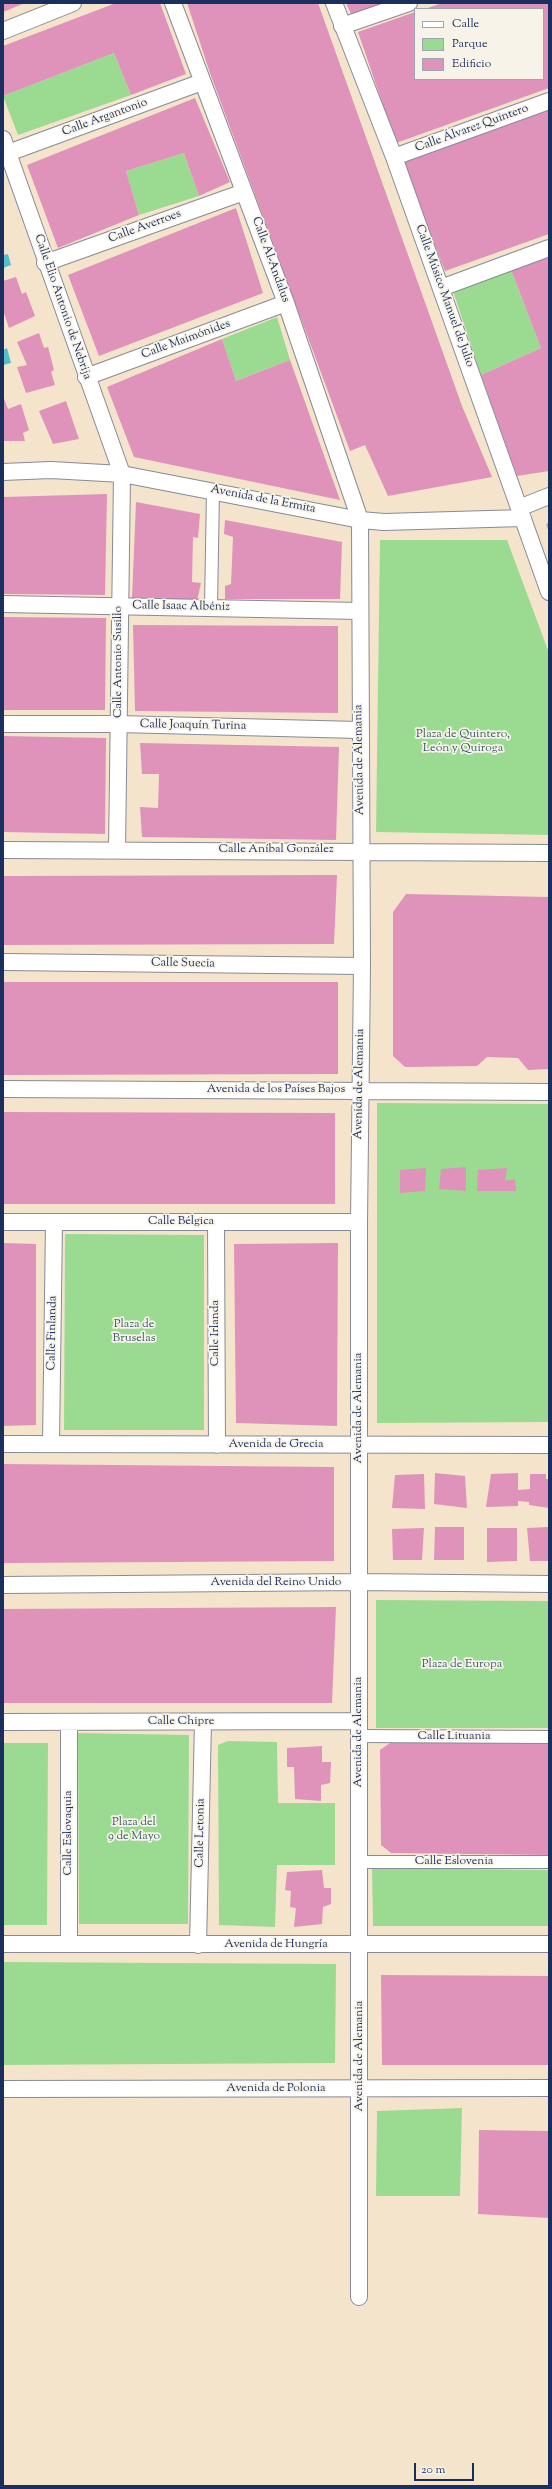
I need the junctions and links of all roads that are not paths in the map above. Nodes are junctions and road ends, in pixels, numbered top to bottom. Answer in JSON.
{"nodes":[{"id":1,"x":73,"y":3,"type":"edge"},
{"id":2,"x":173,"y":3,"type":"edge"},
{"id":3,"x":334,"y":3,"type":"edge"},
{"id":4,"x":409,"y":3,"type":"edge"},
{"id":5,"x":342,"y":26,"type":"junction"},
{"id":6,"x":3,"y":31,"type":"edge"},
{"id":7,"x":202,"y":82,"type":"junction"},
{"id":8,"x":549,"y":101,"type":"edge"},
{"id":9,"x":5,"y":147,"type":"edge"},
{"id":10,"x":394,"y":156,"type":"junction"},
{"id":11,"x":244,"y":192,"type":"junction"},
{"id":12,"x":549,"y":248,"type":"edge"},
{"id":13,"x":46,"y":263,"type":"junction"},
{"id":14,"x":441,"y":288,"type":"junction"},
{"id":15,"x":286,"y":303,"type":"junction"},
{"id":16,"x":86,"y":377,"type":"junction"},
{"id":17,"x":3,"y":472,"type":"edge"},
{"id":18,"x":122,"y":474,"type":"junction"},
{"id":19,"x":213,"y":490,"type":"junction"},
{"id":20,"x":549,"y":496,"type":"edge"},
{"id":21,"x":521,"y":513,"type":"junction"},
{"id":22,"x":360,"y":520,"type":"junction"},
{"id":23,"x":549,"y":592,"type":"edge"},
{"id":24,"x":3,"y":604,"type":"edge"},
{"id":25,"x":119,"y":606,"type":"junction"},
{"id":26,"x":211,"y":608,"type":"junction"},
{"id":27,"x":360,"y":611,"type":"junction"},
{"id":28,"x":3,"y":724,"type":"edge"},
{"id":29,"x":118,"y":724,"type":"junction"},
{"id":30,"x":359,"y":730,"type":"junction"},
{"id":31,"x":3,"y":850,"type":"edge"},
{"id":32,"x":117,"y":850,"type":"junction"},
{"id":33,"x":361,"y":851,"type":"junction"},
{"id":34,"x":549,"y":853,"type":"edge"},
{"id":35,"x":3,"y":962,"type":"edge"},
{"id":36,"x":362,"y":966,"type":"junction"},
{"id":37,"x":3,"y":1089,"type":"edge"},
{"id":38,"x":360,"y":1090,"type":"junction"},
{"id":39,"x":549,"y":1092,"type":"edge"},
{"id":40,"x":3,"y":1222,"type":"edge"},
{"id":41,"x":54,"y":1222,"type":"junction"},
{"id":42,"x":216,"y":1222,"type":"junction"},
{"id":43,"x":359,"y":1222,"type":"junction"},
{"id":44,"x":3,"y":1444,"type":"edge"},
{"id":45,"x":51,"y":1444,"type":"junction"},
{"id":46,"x":217,"y":1444,"type":"junction"},
{"id":47,"x":359,"y":1445,"type":"junction"},
{"id":48,"x":549,"y":1445,"type":"edge"},
{"id":49,"x":360,"y":1582,"type":"junction"},
{"id":50,"x":3,"y":1584,"type":"edge"},
{"id":51,"x":549,"y":1584,"type":"edge"},
{"id":52,"x":3,"y":1722,"type":"edge"},
{"id":53,"x":69,"y":1722,"type":"junction"},
{"id":54,"x":203,"y":1722,"type":"junction"},
{"id":55,"x":359,"y":1729,"type":"junction"},
{"id":56,"x":549,"y":1737,"type":"edge"},
{"id":57,"x":359,"y":1862,"type":"junction"},
{"id":58,"x":549,"y":1862,"type":"edge"},
{"id":59,"x":3,"y":1944,"type":"edge"},
{"id":60,"x":69,"y":1944,"type":"junction"},
{"id":61,"x":198,"y":1944,"type":"junction"},
{"id":62,"x":549,"y":1944,"type":"edge"},
{"id":63,"x":359,"y":1945,"type":"junction"},
{"id":64,"x":549,"y":2088,"type":"edge"},
{"id":65,"x":3,"y":2089,"type":"edge"},
{"id":66,"x":360,"y":2089,"type":"junction"},
{"id":67,"x":359,"y":2297,"type":"dead end"}],
"edges":[{"from":1,"to":6,"type":"street"},
{"from":2,"to":7,"type":"street","name":"Calle Al-Andalus"},
{"from":3,"to":5,"type":"street","name":"Calle Músico Manuel de Julio"},
{"from":4,"to":5,"type":"street"},
{"from":5,"to":10,"type":"street","name":"Calle Músico Manuel de Julio"},
{"from":7,"to":9,"type":"street","name":"Calle Argantonio"},
{"from":7,"to":11,"type":"street","name":"Calle Al-Andalus"},
{"from":8,"to":10,"type":"street","name":"Calle Álvarez Quintero"},
{"from":9,"to":13,"type":"street","name":"Calle Elio Antonio de Nebrija"},
{"from":10,"to":14,"type":"street","name":"Calle Músico Manuel de Julio"},
{"from":11,"to":13,"type":"street","name":"Calle Averroes"},
{"from":11,"to":15,"type":"street","name":"Calle Al-Andalus"},
{"from":12,"to":14,"type":"street"},
{"from":13,"to":16,"type":"street","name":"Calle Elio Antonio de Nebrija"},
{"from":14,"to":21,"type":"street","name":"Calle Músico Manuel de Julio"},
{"from":15,"to":16,"type":"street","name":"Calle Maimónides"},
{"from":15,"to":22,"type":"street","name":"Calle Al-Andalus"},
{"from":16,"to":18,"type":"street","name":"Calle Elio Antonio de Nebrija"},
{"from":17,"to":18,"type":"street","name":"Avenida de la Ermita"},
{"from":18,"to":19,"type":"street","name":"Avenida de la Ermita"},
{"from":18,"to":25,"type":"street","name":"Calle Antonio Susillo"},
{"from":19,"to":22,"type":"street","name":"Avenida de la Ermita"},
{"from":19,"to":26,"type":"street"},
{"from":20,"to":21,"type":"street"},
{"from":21,"to":22,"type":"street","name":"Avenida de la Ermita"},
{"from":21,"to":23,"type":"street","name":"Calle Músico Manuel de Julio"},
{"from":22,"to":27,"type":"street","name":"Avenida de Alemania"},
{"from":24,"to":25,"type":"street","name":"Calle Isaac Albéniz"},
{"from":25,"to":26,"type":"street","name":"Calle Isaac Albéniz"},
{"from":25,"to":29,"type":"street","name":"Calle Antonio Susillo"},
{"from":26,"to":27,"type":"street","name":"Calle Isaac Albéniz"},
{"from":27,"to":30,"type":"street","name":"Avenida de Alemania"},
{"from":28,"to":29,"type":"street","name":"Calle Joaquín Turina"},
{"from":29,"to":30,"type":"street","name":"Calle Joaquín Turina"},
{"from":29,"to":32,"type":"street","name":"Calle Antonio Susillo"},
{"from":30,"to":33,"type":"street","name":"Avenida de Alemania"},
{"from":31,"to":32,"type":"street","name":"Calle Aníbal González"},
{"from":32,"to":33,"type":"street","name":"Calle Aníbal González"},
{"from":33,"to":34,"type":"street","name":"Calle Aníbal González"},
{"from":33,"to":36,"type":"street","name":"Avenida de Alemania"},
{"from":35,"to":36,"type":"street","name":"Calle Suecia"},
{"from":36,"to":38,"type":"street","name":"Avenida de Alemania"},
{"from":37,"to":38,"type":"street","name":"Avenida de los Países Bajos"},
{"from":38,"to":39,"type":"street","name":"Avenida de los Países Bajos"},
{"from":38,"to":43,"type":"street","name":"Avenida de Alemania"},
{"from":40,"to":41,"type":"street","name":"Calle Bélgica"},
{"from":41,"to":42,"type":"street","name":"Calle Bélgica"},
{"from":41,"to":45,"type":"street","name":"Calle Finlanda"},
{"from":42,"to":43,"type":"street","name":"Calle Bélgica"},
{"from":42,"to":46,"type":"street","name":"Calle Irlanda"},
{"from":43,"to":47,"type":"street","name":"Avenida de Alemania"},
{"from":44,"to":45,"type":"street","name":"Avenida de Grecia"},
{"from":45,"to":46,"type":"street","name":"Avenida de Grecia"},
{"from":46,"to":47,"type":"street","name":"Avenida de Grecia"},
{"from":47,"to":48,"type":"street","name":"Avenida de Grecia"},
{"from":47,"to":49,"type":"street","name":"Avenida de Alemania"},
{"from":49,"to":50,"type":"street","name":"Avenida del Reino Unido"},
{"from":49,"to":51,"type":"street","name":"Avenida del Reino Unido"},
{"from":49,"to":55,"type":"street","name":"Avenida de Alemania"},
{"from":52,"to":53,"type":"street","name":"Calle Chipre"},
{"from":53,"to":54,"type":"street","name":"Calle Chipre"},
{"from":53,"to":60,"type":"street","name":"Calle Eslovaquia"},
{"from":54,"to":55,"type":"street","name":"Calle Chipre"},
{"from":54,"to":61,"type":"street","name":"Calle Letonia"},
{"from":55,"to":56,"type":"street","name":"Calle Lituania"},
{"from":55,"to":57,"type":"street","name":"Avenida de Alemania"},
{"from":57,"to":58,"type":"street","name":"Calle Eslovenia"},
{"from":57,"to":63,"type":"street","name":"Avenida de Alemania"},
{"from":59,"to":60,"type":"street","name":"Avenida de Hungría"},
{"from":60,"to":61,"type":"street","name":"Avenida de Hungría"},
{"from":61,"to":63,"type":"street","name":"Avenida de Hungría"},
{"from":62,"to":63,"type":"street","name":"Avenida de Hungría"},
{"from":63,"to":66,"type":"street","name":"Avenida de Alemania"},
{"from":64,"to":66,"type":"street","name":"Avenida de Polonia"},
{"from":65,"to":66,"type":"street","name":"Avenida de Polonia"},
{"from":66,"to":67,"type":"street","name":"Avenida de Alemania"}]}
